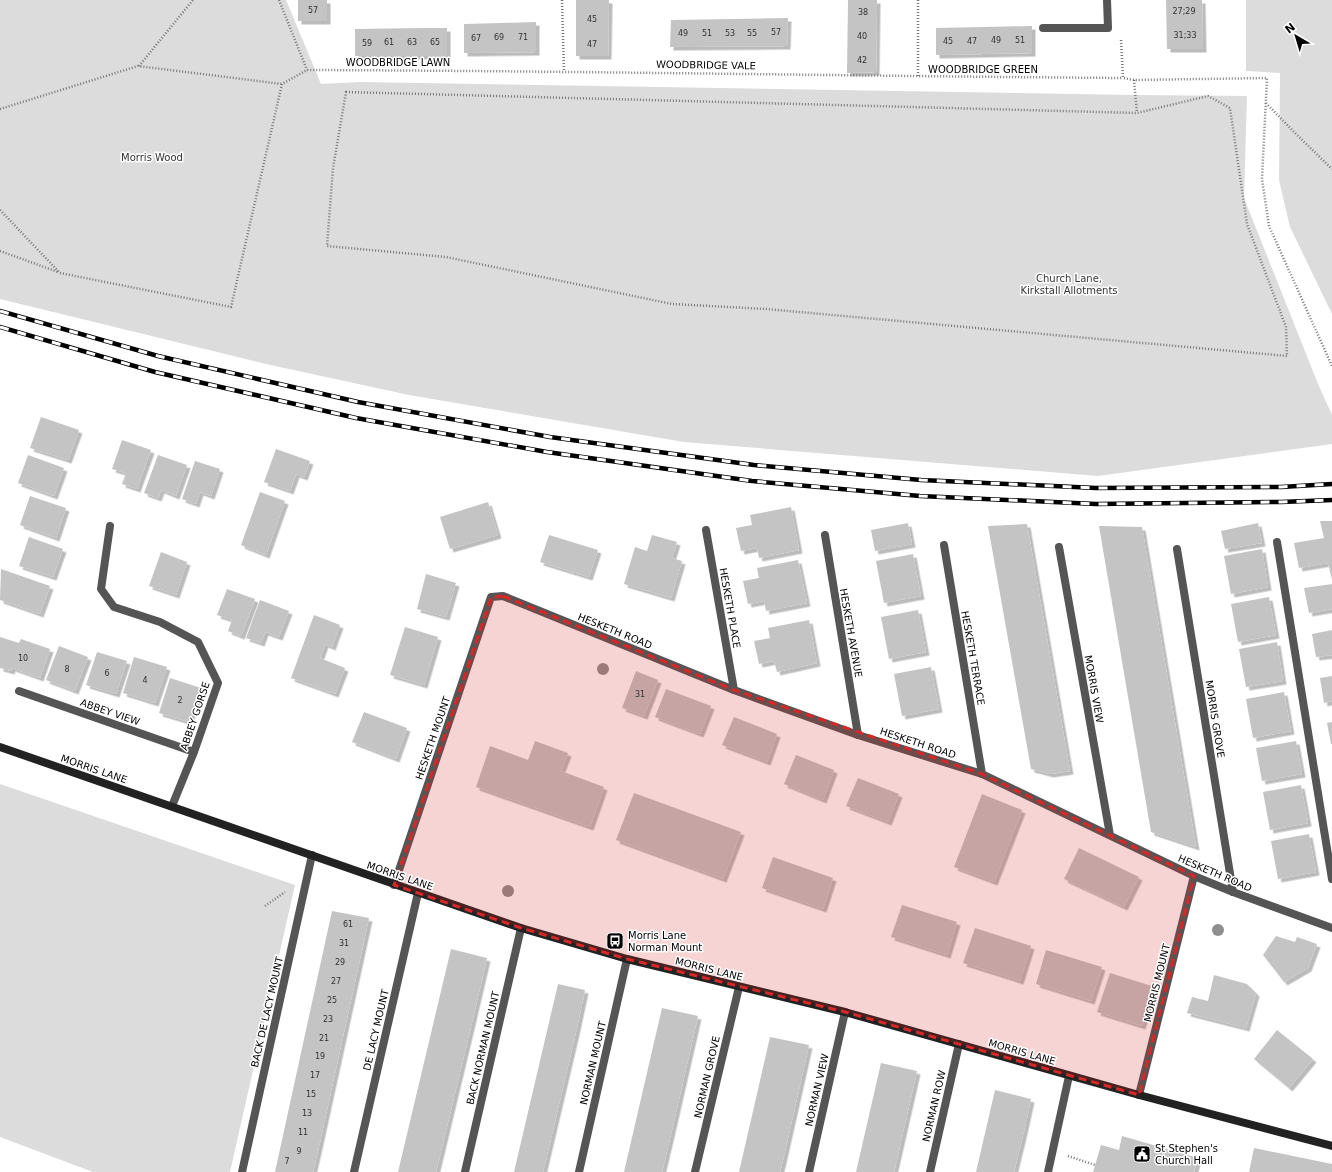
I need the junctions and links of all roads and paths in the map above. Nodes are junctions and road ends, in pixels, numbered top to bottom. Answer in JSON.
{"nodes":[{"id":1,"x":193,"y":0,"type":"edge"},
{"id":2,"x":279,"y":0,"type":"edge"},
{"id":3,"x":562,"y":0,"type":"edge"},
{"id":4,"x":918,"y":0,"type":"edge"},
{"id":5,"x":1107,"y":0,"type":"edge"},
{"id":6,"x":1043,"y":28,"type":"dead end"},
{"id":7,"x":1108,"y":28,"type":"junction"},
{"id":8,"x":138,"y":66,"type":"junction"},
{"id":9,"x":307,"y":70,"type":"junction"},
{"id":10,"x":564,"y":71,"type":"junction"},
{"id":11,"x":918,"y":76,"type":"junction"},
{"id":12,"x":1123,"y":78,"type":"junction"},
{"id":13,"x":1134,"y":80,"type":"junction"},
{"id":14,"x":282,"y":84,"type":"junction"},
{"id":15,"x":1266,"y":102,"type":"junction"},
{"id":16,"x":0,"y":108,"type":"edge"},
{"id":17,"x":1137,"y":113,"type":"junction"},
{"id":18,"x":1332,"y":169,"type":"edge"},
{"id":19,"x":0,"y":210,"type":"edge"},
{"id":20,"x":0,"y":251,"type":"edge"},
{"id":21,"x":60,"y":272,"type":"junction"},
{"id":22,"x":1332,"y":366,"type":"edge"},
{"id":23,"x":110,"y":526,"type":"dead end"},
{"id":24,"x":706,"y":530,"type":"dead end"},
{"id":25,"x":824,"y":535,"type":"dead end"},
{"id":26,"x":1276,"y":542,"type":"dead end"},
{"id":27,"x":944,"y":545,"type":"dead end"},
{"id":28,"x":1059,"y":547,"type":"dead end"},
{"id":29,"x":1177,"y":549,"type":"dead end"},
{"id":30,"x":491,"y":597,"type":"joint"},
{"id":31,"x":734,"y":690,"type":"junction"},
{"id":32,"x":19,"y":692,"type":"dead end"},
{"id":33,"x":858,"y":735,"type":"junction"},
{"id":34,"x":0,"y":747,"type":"edge"},
{"id":35,"x":194,"y":752,"type":"junction"},
{"id":36,"x":982,"y":774,"type":"junction"},
{"id":37,"x":172,"y":806,"type":"junction"},
{"id":38,"x":1110,"y":835,"type":"junction"},
{"id":39,"x":312,"y":856,"type":"junction"},
{"id":40,"x":1194,"y":876,"type":"junction"},
{"id":41,"x":1332,"y":879,"type":"edge"},
{"id":42,"x":394,"y":884,"type":"junction"},
{"id":43,"x":289,"y":889,"type":"dead end"},
{"id":44,"x":1233,"y":892,"type":"junction"},
{"id":45,"x":418,"y":893,"type":"junction"},
{"id":46,"x":265,"y":906,"type":"dead end"},
{"id":47,"x":521,"y":928,"type":"junction"},
{"id":48,"x":1332,"y":928,"type":"edge"},
{"id":49,"x":627,"y":959,"type":"junction"},
{"id":50,"x":739,"y":987,"type":"junction"},
{"id":51,"x":845,"y":1012,"type":"junction"},
{"id":52,"x":959,"y":1044,"type":"junction"},
{"id":53,"x":1069,"y":1076,"type":"junction"},
{"id":54,"x":1139,"y":1095,"type":"junction"},
{"id":55,"x":1332,"y":1146,"type":"edge"},
{"id":56,"x":1052,"y":1152,"type":"junction"},
{"id":57,"x":1095,"y":1165,"type":"dead end"},
{"id":58,"x":242,"y":1172,"type":"edge"},
{"id":59,"x":354,"y":1172,"type":"edge"},
{"id":60,"x":465,"y":1172,"type":"edge"},
{"id":61,"x":579,"y":1172,"type":"edge"},
{"id":62,"x":695,"y":1172,"type":"edge"},
{"id":63,"x":809,"y":1172,"type":"edge"},
{"id":64,"x":930,"y":1172,"type":"edge"},
{"id":65,"x":1048,"y":1172,"type":"edge"}],
"edges":[{"from":1,"to":8,"type":"path"},
{"from":2,"to":9,"type":"path"},
{"from":3,"to":10,"type":"path"},
{"from":4,"to":11,"type":"path","name":"WOODBRIDGE GREEN"},
{"from":5,"to":7,"type":"street"},
{"from":6,"to":7,"type":"street"},
{"from":7,"to":12,"type":"path"},
{"from":8,"to":14,"type":"path"},
{"from":8,"to":16,"type":"path"},
{"from":9,"to":10,"type":"path","name":"WOODBRIDGE LAWN"},
{"from":9,"to":14,"type":"path"},
{"from":10,"to":11,"type":"path","name":"WOODBRIDGE VALE"},
{"from":11,"to":12,"type":"path","name":"WOODBRIDGE GREEN"},
{"from":12,"to":13,"type":"path","name":"WOODBRIDGE GREEN"},
{"from":13,"to":15,"type":"path","name":"WOODBRIDGE GREEN"},
{"from":13,"to":17,"type":"path"},
{"from":14,"to":21,"type":"path"},
{"from":15,"to":18,"type":"path"},
{"from":15,"to":22,"type":"path"},
{"from":17,"to":17,"type":"path"},
{"from":19,"to":21,"type":"path"},
{"from":20,"to":21,"type":"path"},
{"from":23,"to":35,"type":"street","name":"ABBEY GORSE"},
{"from":24,"to":31,"type":"street","name":"HESKETH PLACE"},
{"from":25,"to":33,"type":"street","name":"HESKETH AVENUE"},
{"from":26,"to":41,"type":"street"},
{"from":27,"to":36,"type":"street","name":"HESKETH TERRACE"},
{"from":28,"to":38,"type":"street","name":"MORRIS VIEW"},
{"from":29,"to":44,"type":"street","name":"MORRIS GROVE"},
{"from":30,"to":31,"type":"street","name":"HESKETH ROAD"},
{"from":30,"to":42,"type":"street","name":"HESKETH MOUNT"},
{"from":31,"to":33,"type":"street","name":"HESKETH ROAD"},
{"from":32,"to":35,"type":"street","name":"ABBEY VIEW"},
{"from":33,"to":36,"type":"street","name":"HESKETH ROAD"},
{"from":34,"to":37,"type":"street","name":"MORRIS LANE"},
{"from":35,"to":37,"type":"street","name":"ABBEY GORSE"},
{"from":36,"to":38,"type":"street","name":"HESKETH ROAD"},
{"from":37,"to":39,"type":"street","name":"MORRIS LANE"},
{"from":38,"to":40,"type":"street","name":"HESKETH ROAD"},
{"from":39,"to":42,"type":"street","name":"MORRIS LANE"},
{"from":39,"to":58,"type":"street","name":"BACK DE LACY MOUNT"},
{"from":40,"to":44,"type":"street","name":"HESKETH ROAD"},
{"from":40,"to":54,"type":"street","name":"MORRIS MOUNT"},
{"from":42,"to":45,"type":"street","name":"MORRIS LANE"},
{"from":43,"to":46,"type":"path"},
{"from":44,"to":48,"type":"street","name":"HESKETH ROAD"},
{"from":45,"to":47,"type":"street","name":"MORRIS LANE"},
{"from":45,"to":59,"type":"street","name":"DE LACY MOUNT"},
{"from":47,"to":49,"type":"street","name":"MORRIS LANE"},
{"from":47,"to":60,"type":"street","name":"BACK NORMAN MOUNT"},
{"from":49,"to":50,"type":"street","name":"MORRIS LANE"},
{"from":49,"to":61,"type":"street","name":"NORMAN MOUNT"},
{"from":50,"to":51,"type":"street","name":"MORRIS LANE"},
{"from":50,"to":62,"type":"street","name":"NORMAN GROVE"},
{"from":51,"to":52,"type":"street","name":"MORRIS LANE"},
{"from":51,"to":63,"type":"street","name":"NORMAN VIEW"},
{"from":52,"to":53,"type":"street","name":"MORRIS LANE"},
{"from":52,"to":64,"type":"street","name":"NORMAN ROW"},
{"from":53,"to":54,"type":"street","name":"MORRIS LANE"},
{"from":53,"to":56,"type":"street"},
{"from":54,"to":55,"type":"street","name":"MORRIS LANE"},
{"from":56,"to":57,"type":"path"},
{"from":56,"to":65,"type":"street"}]}
